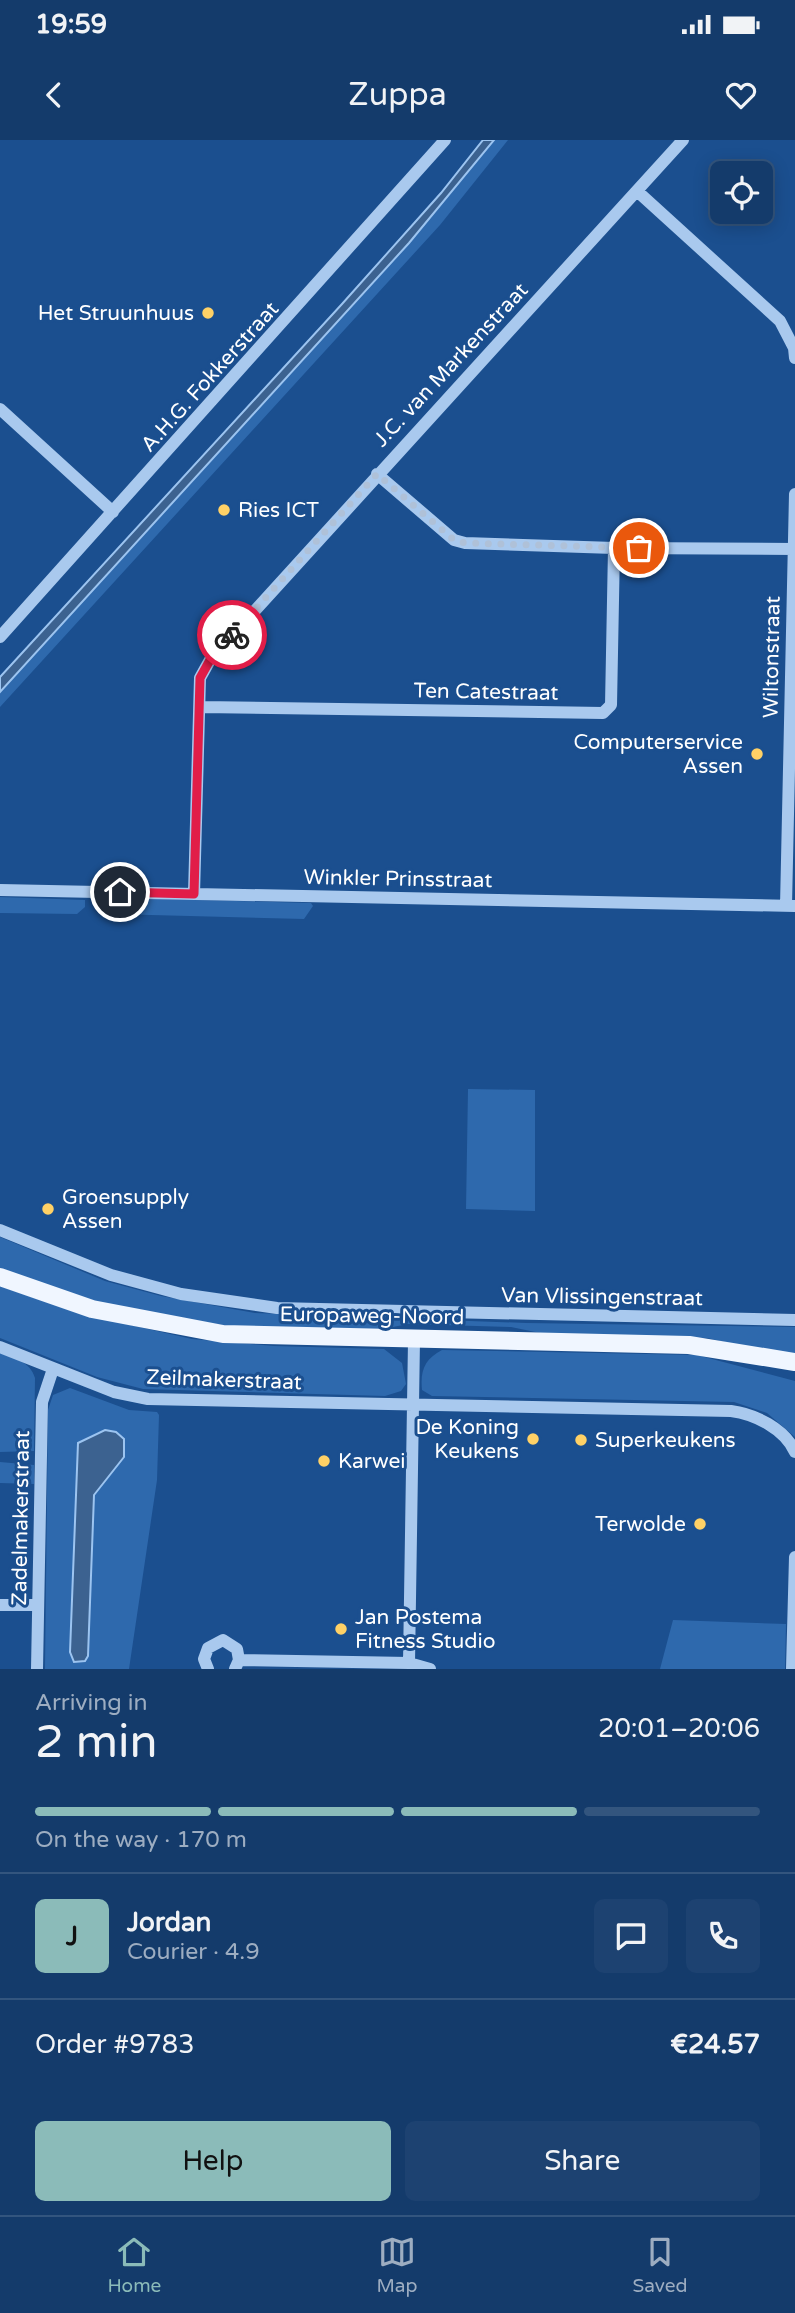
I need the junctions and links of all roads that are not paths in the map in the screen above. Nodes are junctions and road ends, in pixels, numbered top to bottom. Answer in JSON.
{"nodes":[{"id":1,"x":445,"y":140,"type":"edge"},
{"id":2,"x":683,"y":140,"type":"edge"},
{"id":3,"x":638,"y":191,"type":"junction"},
{"id":4,"x":795,"y":358,"type":"edge"},
{"id":5,"x":0,"y":409,"type":"edge"},
{"id":6,"x":377,"y":474,"type":"junction"},
{"id":7,"x":795,"y":494,"type":"edge"},
{"id":8,"x":113,"y":512,"type":"junction"},
{"id":9,"x":614,"y":548,"type":"junction"},
{"id":10,"x":795,"y":549,"type":"edge"},
{"id":11,"x":0,"y":637,"type":"edge"},
{"id":12,"x":201,"y":707,"type":"junction"},
{"id":13,"x":0,"y":890,"type":"edge"},
{"id":14,"x":194,"y":894,"type":"junction"},
{"id":15,"x":791,"y":906,"type":"edge"},
{"id":16,"x":0,"y":1230,"type":"edge"},
{"id":17,"x":0,"y":1277,"type":"edge"},
{"id":18,"x":795,"y":1320,"type":"edge"},
{"id":19,"x":414,"y":1340,"type":"junction"},
{"id":20,"x":0,"y":1347,"type":"edge"},
{"id":21,"x":749,"y":1356,"type":"junction"},
{"id":22,"x":795,"y":1362,"type":"edge"},
{"id":23,"x":53,"y":1369,"type":"junction"},
{"id":24,"x":795,"y":1375,"type":"edge"},
{"id":25,"x":414,"y":1404,"type":"junction"},
{"id":26,"x":795,"y":1452,"type":"edge"},
{"id":27,"x":795,"y":1557,"type":"edge"},
{"id":28,"x":0,"y":1605,"type":"edge"},
{"id":29,"x":38,"y":1605,"type":"junction"},
{"id":30,"x":409,"y":1663,"type":"junction"},
{"id":31,"x":237,"y":1665,"type":"edge"},
{"id":32,"x":37,"y":1669,"type":"edge"},
{"id":33,"x":208,"y":1669,"type":"edge"},
{"id":34,"x":430,"y":1669,"type":"edge"},
{"id":35,"x":792,"y":1669,"type":"edge"}],
"edges":[{"from":1,"to":8,"type":"street","name":"A.H.G. Fokkerstraat"},
{"from":2,"to":3,"type":"street","name":"J.C. van Markenstraat"},
{"from":3,"to":4,"type":"street"},
{"from":3,"to":6,"type":"street","name":"J.C. van Markenstraat"},
{"from":5,"to":8,"type":"street"},
{"from":6,"to":9,"type":"street"},
{"from":6,"to":12,"type":"street","name":"J.C. van Markenstraat"},
{"from":7,"to":10,"type":"street","name":"Wiltonstraat"},
{"from":8,"to":11,"type":"street","name":"A.H.G. Fokkerstraat"},
{"from":9,"to":10,"type":"street"},
{"from":9,"to":12,"type":"street","name":"Ten Catestraat"},
{"from":10,"to":15,"type":"street","name":"Wiltonstraat"},
{"from":12,"to":14,"type":"street","name":"J.C. van Markenstraat"},
{"from":13,"to":14,"type":"street","name":"Winkler Prinsstraat"},
{"from":14,"to":15,"type":"street","name":"Winkler Prinsstraat"},
{"from":16,"to":18,"type":"street","name":"Van Vlissingenstraat"},
{"from":17,"to":19,"type":"main road","name":"Europaweg-Noord"},
{"from":19,"to":21,"type":"main road","name":"Europaweg-Noord"},
{"from":19,"to":25,"type":"street"},
{"from":20,"to":23,"type":"street","name":"Zeilmakerstraat"},
{"from":21,"to":22,"type":"main road","name":"Europaweg-Noord"},
{"from":21,"to":24,"type":"main road","name":"Europaweg-Noord"},
{"from":23,"to":25,"type":"street","name":"Zeilmakerstraat"},
{"from":23,"to":29,"type":"street","name":"Zadelmakerstraat"},
{"from":25,"to":26,"type":"street","name":"Zeilmakerstraat"},
{"from":25,"to":30,"type":"street"},
{"from":27,"to":35,"type":"street"},
{"from":28,"to":29,"type":"street"},
{"from":29,"to":32,"type":"street","name":"Zadelmakerstraat"},
{"from":30,"to":31,"type":"street"},
{"from":30,"to":34,"type":"street"},
{"from":31,"to":33,"type":"street"}]}
